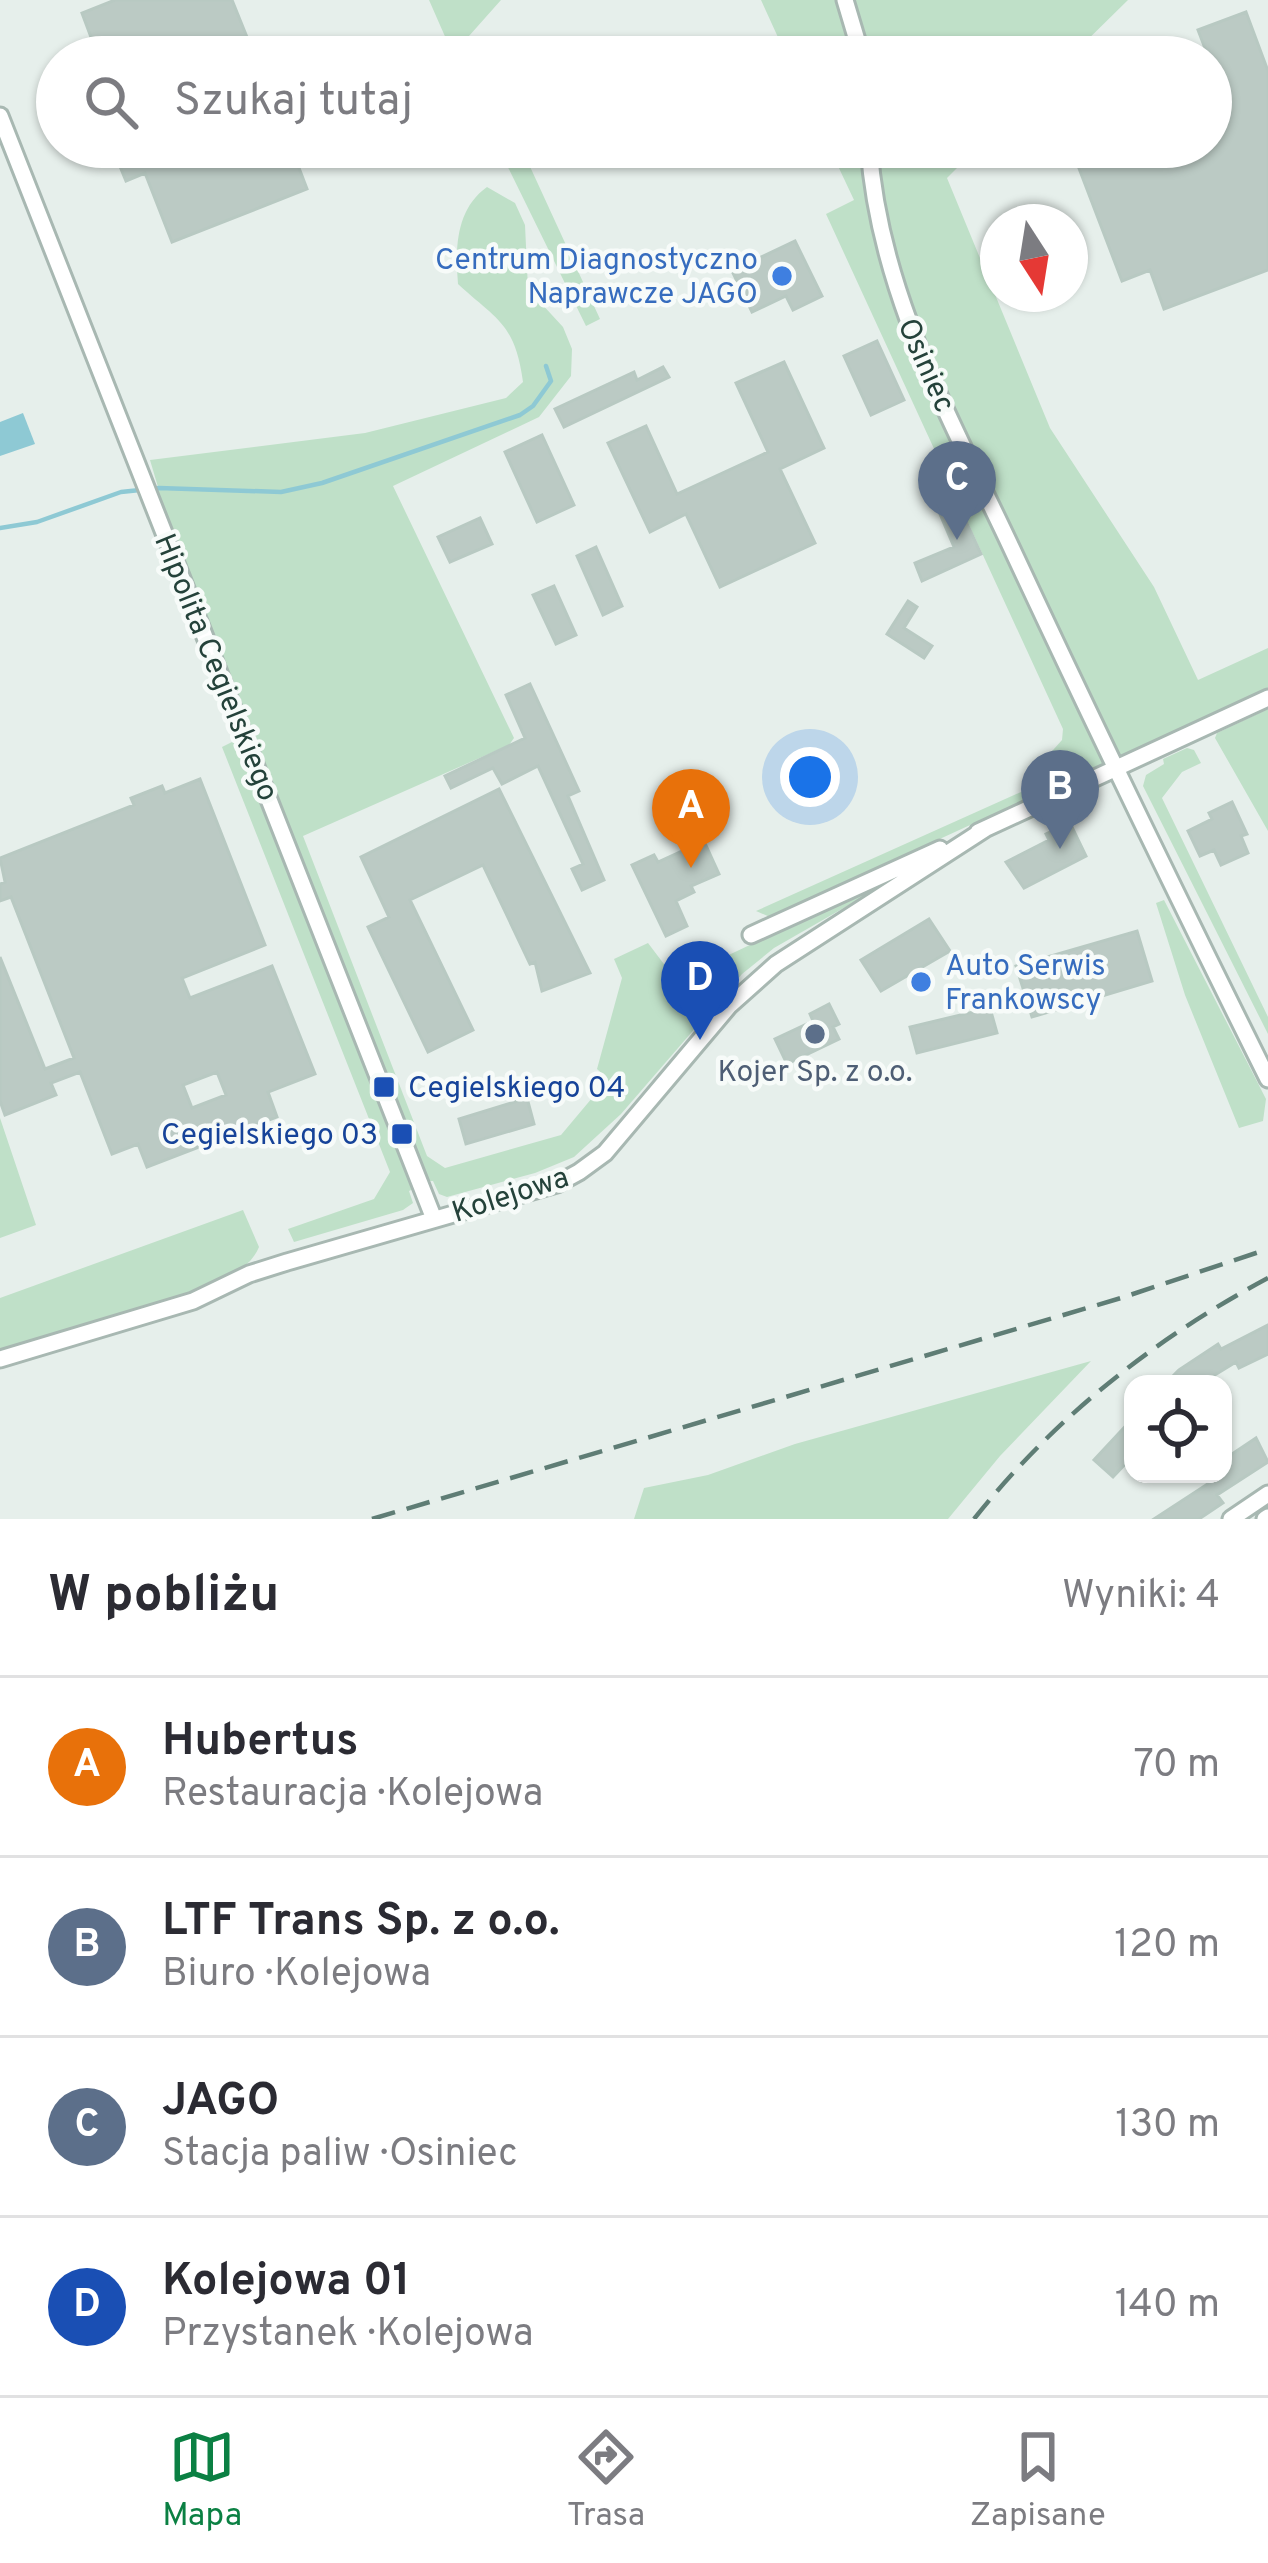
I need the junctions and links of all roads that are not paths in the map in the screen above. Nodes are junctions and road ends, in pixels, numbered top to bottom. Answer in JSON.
{"nodes":[{"id":1,"x":845,"y":0,"type":"edge"},
{"id":2,"x":856,"y":36,"type":"edge"},
{"id":3,"x":0,"y":116,"type":"edge"},
{"id":4,"x":872,"y":168,"type":"edge"},
{"id":5,"x":1268,"y":698,"type":"edge"},
{"id":6,"x":1113,"y":768,"type":"junction"},
{"id":7,"x":986,"y":829,"type":"junction"},
{"id":8,"x":751,"y":935,"type":"dead end"},
{"id":9,"x":1268,"y":1078,"type":"edge"},
{"id":10,"x":434,"y":1219,"type":"junction"},
{"id":11,"x":0,"y":1359,"type":"edge"},
{"id":12,"x":1268,"y":1494,"type":"edge"},
{"id":13,"x":1231,"y":1519,"type":"edge"}],
"edges":[{"from":1,"to":2,"type":"street"},
{"from":3,"to":10,"type":"street","name":"Hipolita Cegielskiego"},
{"from":4,"to":6,"type":"street","name":"Osiniec"},
{"from":5,"to":6,"type":"street","name":"Kolejowa"},
{"from":6,"to":7,"type":"street","name":"Kolejowa"},
{"from":6,"to":9,"type":"street","name":"Osiniec"},
{"from":7,"to":8,"type":"street","name":"Kolejowa"},
{"from":7,"to":10,"type":"street","name":"Kolejowa"},
{"from":10,"to":11,"type":"street","name":"Kolejowa"},
{"from":12,"to":13,"type":"street"}]}
